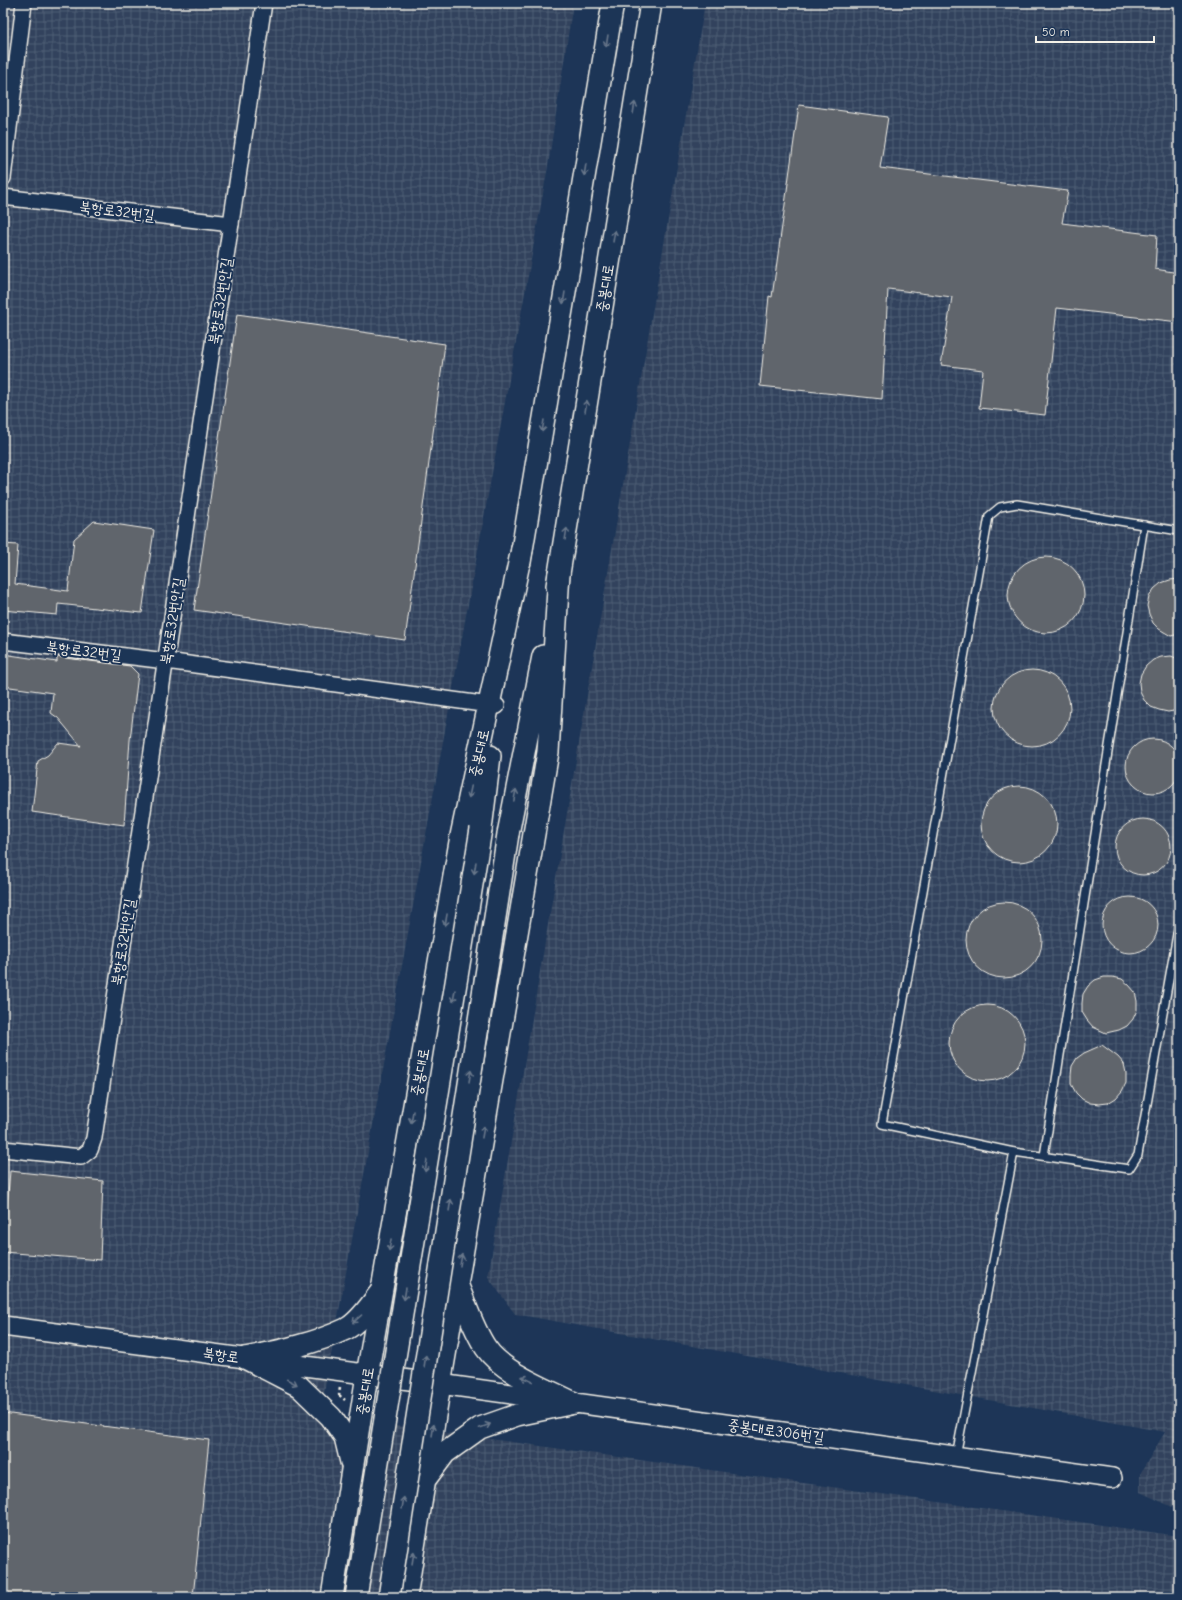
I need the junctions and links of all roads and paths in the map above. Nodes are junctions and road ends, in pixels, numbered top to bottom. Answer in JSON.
{"nodes":[{"id":1,"x":24,"y":3,"type":"edge"},
{"id":2,"x":264,"y":3,"type":"edge"},
{"id":3,"x":613,"y":3,"type":"edge"},
{"id":4,"x":651,"y":3,"type":"edge"},
{"id":5,"x":3,"y":178,"type":"edge"},
{"id":6,"x":3,"y":197,"type":"edge"},
{"id":7,"x":231,"y":224,"type":"junction"},
{"id":8,"x":1144,"y":525,"type":"junction"},
{"id":9,"x":1179,"y":531,"type":"edge"},
{"id":10,"x":560,"y":573,"type":"junction"},
{"id":11,"x":3,"y":641,"type":"edge"},
{"id":12,"x":166,"y":661,"type":"junction"},
{"id":13,"x":493,"y":705,"type":"junction"},
{"id":14,"x":1179,"y":923,"type":"edge"},
{"id":15,"x":3,"y":1149,"type":"edge"},
{"id":16,"x":1014,"y":1152,"type":"junction"},
{"id":17,"x":1044,"y":1156,"type":"junction"},
{"id":18,"x":457,"y":1284,"type":"junction"},
{"id":19,"x":382,"y":1289,"type":"junction"},
{"id":20,"x":3,"y":1326,"type":"edge"},
{"id":21,"x":245,"y":1358,"type":"junction"},
{"id":22,"x":367,"y":1375,"type":"junction"},
{"id":23,"x":440,"y":1384,"type":"junction"},
{"id":24,"x":574,"y":1403,"type":"junction"},
{"id":25,"x":956,"y":1456,"type":"junction"},
{"id":26,"x":352,"y":1467,"type":"junction"},
{"id":27,"x":1112,"y":1478,"type":"dead end"},
{"id":28,"x":425,"y":1479,"type":"junction"},
{"id":29,"x":332,"y":1597,"type":"edge"},
{"id":30,"x":356,"y":1597,"type":"edge"},
{"id":31,"x":389,"y":1597,"type":"edge"},
{"id":32,"x":406,"y":1597,"type":"edge"}],
"edges":[{"from":1,"to":5,"type":"street"},
{"from":2,"to":7,"type":"street","name":"북항로32번안길"},
{"from":3,"to":13,"type":"main road","name":"중봉대로","one_way":true},
{"from":10,"to":4,"type":"main road","name":"중봉대로","one_way":true},
{"from":6,"to":7,"type":"street","name":"북항로32번길"},
{"from":7,"to":12,"type":"street","name":"북항로32번안길"},
{"from":8,"to":9,"type":"lane"},
{"from":8,"to":16,"type":"lane"},
{"from":8,"to":17,"type":"lane"},
{"from":18,"to":10,"type":"main road","name":"중봉대로","one_way":true},
{"from":31,"to":10,"type":"main road","name":"중봉대로","one_way":true,"bridge":true},
{"from":11,"to":12,"type":"street","name":"북항로32번길"},
{"from":12,"to":13,"type":"street","name":"북항로32번길"},
{"from":12,"to":15,"type":"street","name":"북항로32번안길"},
{"from":13,"to":19,"type":"main road","name":"중봉대로","one_way":true},
{"from":13,"to":30,"type":"main road","name":"중봉대로","one_way":true,"bridge":true},
{"from":14,"to":17,"type":"lane"},
{"from":16,"to":17,"type":"lane"},
{"from":16,"to":25,"type":"lane"},
{"from":18,"to":23,"type":"main road","name":"중봉대로"},
{"from":24,"to":18,"type":"main road","one_way":true},
{"from":19,"to":21,"type":"main road","one_way":true},
{"from":19,"to":22,"type":"main road","name":"중봉대로"},
{"from":20,"to":21,"type":"street","name":"북항로"},
{"from":21,"to":22,"type":"street","name":"북항로"},
{"from":21,"to":26,"type":"main road","one_way":true},
{"from":22,"to":23,"type":"street","name":"북항로"},
{"from":22,"to":26,"type":"main road","name":"중봉대로"},
{"from":23,"to":24,"type":"street","name":"중봉대로306번길"},
{"from":28,"to":23,"type":"main road","name":"중봉대로","one_way":true},
{"from":24,"to":25,"type":"street","name":"중봉대로306번길"},
{"from":28,"to":24,"type":"main road","one_way":true},
{"from":25,"to":27,"type":"street","name":"중봉대로306번길"},
{"from":26,"to":29,"type":"main road","name":"중봉대로"},
{"from":32,"to":28,"type":"main road","name":"중봉대로","one_way":true}]}
